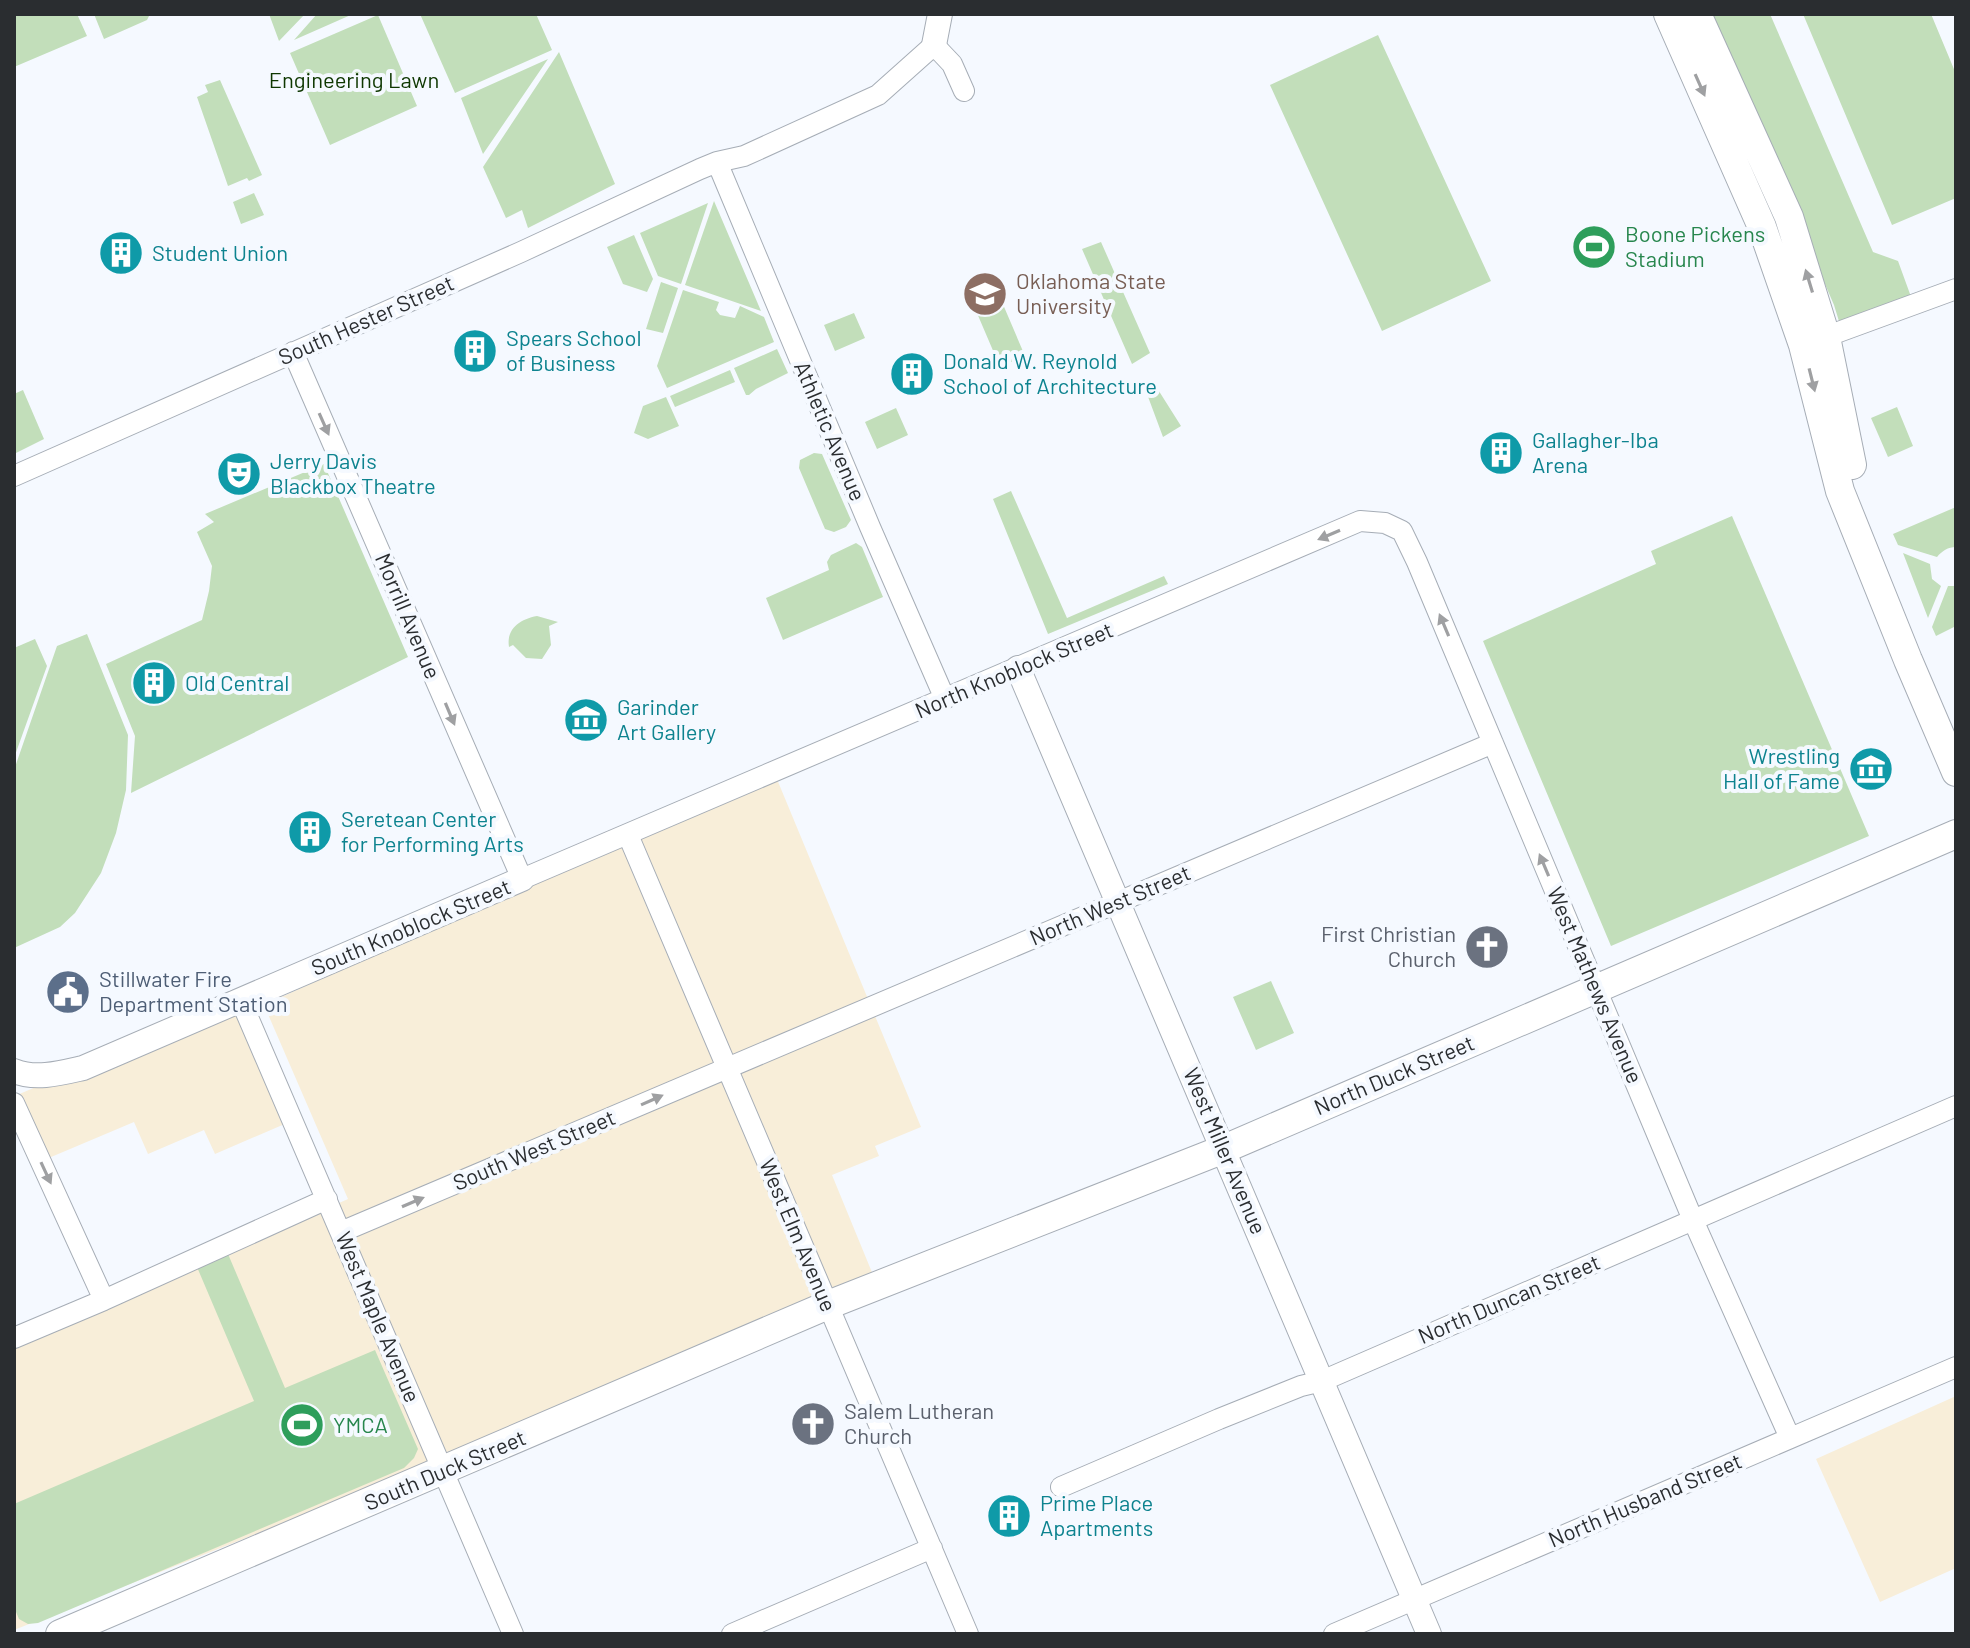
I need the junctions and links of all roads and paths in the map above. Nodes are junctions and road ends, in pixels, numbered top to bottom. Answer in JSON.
{"nodes":[{"id":1,"x":940,"y":14,"type":"edge"},
{"id":2,"x":1668,"y":14,"type":"edge"},
{"id":3,"x":1697,"y":14,"type":"edge"},
{"id":4,"x":934,"y":45,"type":"junction"},
{"id":5,"x":964,"y":91,"type":"dead end"},
{"id":6,"x":717,"y":162,"type":"junction"},
{"id":7,"x":1956,"y":289,"type":"edge"},
{"id":8,"x":1814,"y":341,"type":"junction"},
{"id":9,"x":293,"y":352,"type":"junction"},
{"id":10,"x":14,"y":476,"type":"edge"},
{"id":11,"x":1402,"y":531,"type":"joint"},
{"id":12,"x":1018,"y":668,"type":"junction"},
{"id":13,"x":945,"y":699,"type":"junction"},
{"id":14,"x":1493,"y":743,"type":"junction"},
{"id":15,"x":1956,"y":772,"type":"edge"},
{"id":16,"x":1956,"y":834,"type":"edge"},
{"id":17,"x":628,"y":835,"type":"junction"},
{"id":18,"x":522,"y":879,"type":"junction"},
{"id":19,"x":1118,"y":901,"type":"junction"},
{"id":20,"x":1596,"y":988,"type":"junction"},
{"id":21,"x":241,"y":1001,"type":"junction"},
{"id":22,"x":727,"y":1067,"type":"junction"},
{"id":23,"x":14,"y":1071,"type":"edge"},
{"id":24,"x":14,"y":1103,"type":"edge"},
{"id":25,"x":1956,"y":1106,"type":"edge"},
{"id":26,"x":1224,"y":1149,"type":"junction"},
{"id":27,"x":327,"y":1199,"type":"junction"},
{"id":28,"x":1693,"y":1220,"type":"junction"},
{"id":29,"x":341,"y":1232,"type":"junction"},
{"id":30,"x":104,"y":1300,"type":"junction"},
{"id":31,"x":828,"y":1305,"type":"junction"},
{"id":32,"x":14,"y":1338,"type":"edge"},
{"id":33,"x":1956,"y":1367,"type":"edge"},
{"id":34,"x":1322,"y":1381,"type":"junction"},
{"id":35,"x":1790,"y":1438,"type":"junction"},
{"id":36,"x":444,"y":1471,"type":"junction"},
{"id":37,"x":1061,"y":1487,"type":"dead end"},
{"id":38,"x":932,"y":1548,"type":"junction"},
{"id":39,"x":1415,"y":1599,"type":"junction"},
{"id":40,"x":60,"y":1634,"type":"edge"},
{"id":41,"x":513,"y":1634,"type":"edge"},
{"id":42,"x":732,"y":1634,"type":"edge"},
{"id":43,"x":968,"y":1634,"type":"edge"},
{"id":44,"x":1334,"y":1634,"type":"edge"},
{"id":45,"x":1429,"y":1634,"type":"edge"}],
"edges":[{"from":1,"to":4,"type":"street"},
{"from":2,"to":8,"type":"main road","one_way":true},
{"from":8,"to":3,"type":"main road","one_way":true},
{"from":4,"to":5,"type":"street"},
{"from":4,"to":6,"type":"street","name":"South Hester Street"},
{"from":6,"to":9,"type":"street","name":"South Hester Street"},
{"from":6,"to":13,"type":"street","name":"Athletic Avenue"},
{"from":7,"to":8,"type":"street"},
{"from":8,"to":15,"type":"main road"},
{"from":9,"to":10,"type":"street","name":"South Hester Street"},
{"from":9,"to":18,"type":"street","name":"Morrill Avenue","one_way":true},
{"from":11,"to":12,"type":"street","name":"North Knoblock Street","one_way":true},
{"from":14,"to":11,"type":"street","name":"West Mathews Avenue","one_way":true},
{"from":12,"to":13,"type":"street","name":"North Knoblock Street"},
{"from":12,"to":19,"type":"street","name":"West Miller Avenue"},
{"from":13,"to":17,"type":"street","name":"North Knoblock Street"},
{"from":14,"to":19,"type":"street","name":"North West Street"},
{"from":20,"to":14,"type":"street","name":"West Mathews Avenue","one_way":true},
{"from":16,"to":20,"type":"main road","name":"North Duck Street"},
{"from":17,"to":18,"type":"street","name":"South Knoblock Street"},
{"from":17,"to":22,"type":"street","name":"West Elm Avenue"},
{"from":18,"to":21,"type":"street","name":"South Knoblock Street"},
{"from":19,"to":22,"type":"street","name":"North West Street"},
{"from":19,"to":26,"type":"street","name":"West Miller Avenue"},
{"from":20,"to":26,"type":"main road","name":"North Duck Street"},
{"from":20,"to":28,"type":"street","name":"West Mathews Avenue"},
{"from":21,"to":23,"type":"street","name":"South Knoblock Street"},
{"from":21,"to":27,"type":"street","name":"West Maple Avenue"},
{"from":29,"to":22,"type":"street","name":"South West Street","one_way":true},
{"from":22,"to":31,"type":"street","name":"West Elm Avenue"},
{"from":24,"to":30,"type":"street","one_way":true},
{"from":25,"to":28,"type":"street","name":"North Duncan Street"},
{"from":26,"to":31,"type":"main road","name":"North Duck Street"},
{"from":26,"to":34,"type":"street","name":"West Miller Avenue"},
{"from":27,"to":29,"type":"street","name":"West Maple Avenue"},
{"from":27,"to":30,"type":"street"},
{"from":28,"to":34,"type":"street","name":"North Duncan Street"},
{"from":28,"to":35,"type":"street","name":"West Mathews Avenue"},
{"from":29,"to":36,"type":"street","name":"West Maple Avenue"},
{"from":30,"to":32,"type":"street"},
{"from":31,"to":36,"type":"main road","name":"South Duck Street"},
{"from":31,"to":38,"type":"street","name":"West Elm Avenue"},
{"from":33,"to":35,"type":"street","name":"North Husband Street"},
{"from":34,"to":37,"type":"street","name":"North Duncan Street"},
{"from":34,"to":39,"type":"street","name":"West Miller Avenue"},
{"from":35,"to":39,"type":"street","name":"North Husband Street"},
{"from":36,"to":40,"type":"main road","name":"South Duck Street"},
{"from":36,"to":41,"type":"street","name":"West Maple Avenue"},
{"from":38,"to":42,"type":"street"},
{"from":38,"to":43,"type":"street","name":"West Elm Avenue"},
{"from":39,"to":44,"type":"street","name":"North Husband Street"},
{"from":39,"to":45,"type":"street","name":"West Miller Avenue"}]}
